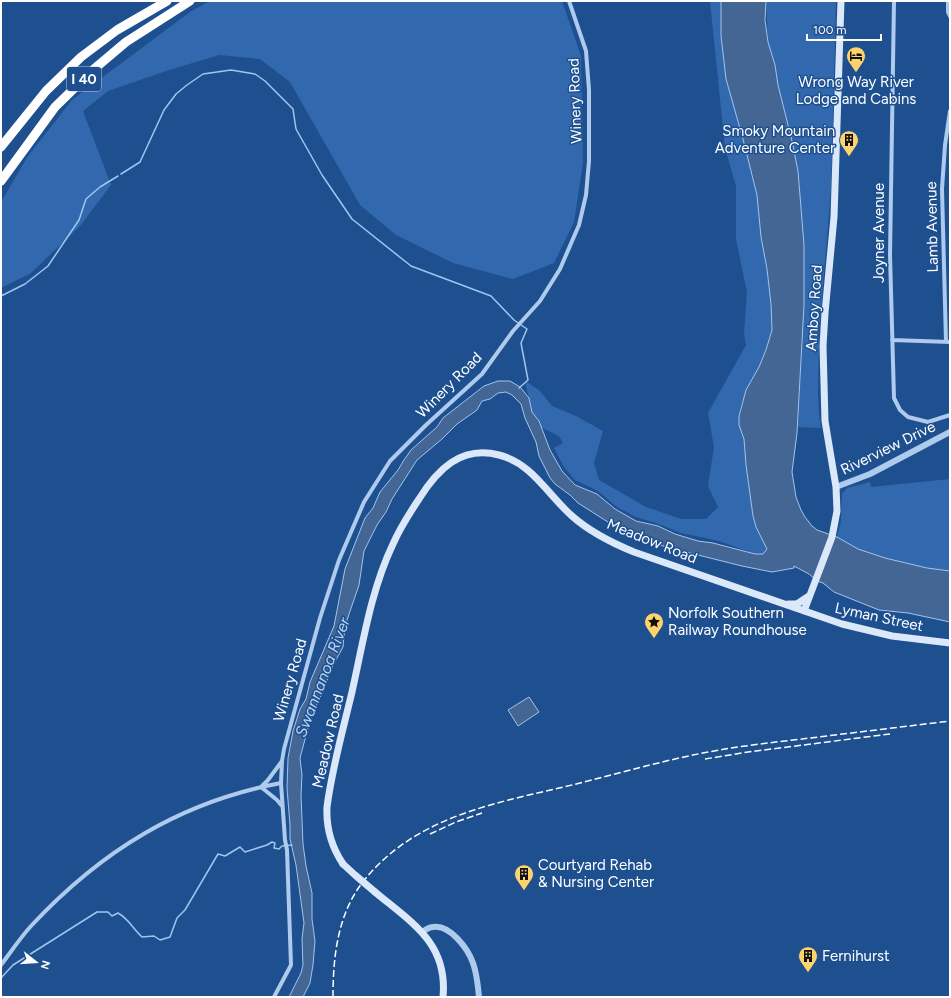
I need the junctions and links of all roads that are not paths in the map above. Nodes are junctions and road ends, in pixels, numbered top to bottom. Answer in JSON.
{"nodes":[{"id":1,"x":167,"y":1,"type":"edge"},
{"id":2,"x":190,"y":1,"type":"edge"},
{"id":3,"x":569,"y":1,"type":"edge"},
{"id":4,"x":841,"y":1,"type":"edge"},
{"id":5,"x":894,"y":1,"type":"edge"},
{"id":6,"x":948,"y":1,"type":"edge"},
{"id":7,"x":949,"y":14,"type":"edge"},
{"id":8,"x":950,"y":112,"type":"edge"},
{"id":9,"x":1,"y":147,"type":"edge"},
{"id":10,"x":1,"y":181,"type":"edge"},
{"id":11,"x":892,"y":340,"type":"junction"},
{"id":12,"x":948,"y":342,"type":"edge"},
{"id":13,"x":950,"y":415,"type":"edge"},
{"id":14,"x":950,"y":432,"type":"edge"},
{"id":15,"x":836,"y":487,"type":"junction"},
{"id":16,"x":810,"y":594,"type":"junction"},
{"id":17,"x":784,"y":604,"type":"junction"},
{"id":18,"x":804,"y":611,"type":"junction"},
{"id":19,"x":950,"y":643,"type":"edge"},
{"id":20,"x":282,"y":761,"type":"junction"},
{"id":21,"x":281,"y":783,"type":"junction"},
{"id":22,"x":261,"y":787,"type":"junction"},
{"id":23,"x":282,"y":807,"type":"junction"},
{"id":24,"x":422,"y":932,"type":"junction"},
{"id":25,"x":1,"y":965,"type":"edge"},
{"id":26,"x":274,"y":997,"type":"edge"},
{"id":27,"x":443,"y":997,"type":"edge"},
{"id":28,"x":479,"y":997,"type":"edge"}],
"edges":[{"from":1,"to":9,"type":"highway","number":"I 40"},
{"from":2,"to":10,"type":"highway","number":"I 40"},
{"from":3,"to":20,"type":"street","name":"Winery Road"},
{"from":4,"to":15,"type":"main road","name":"Amboy Road"},
{"from":5,"to":11,"type":"street","name":"Joyner Avenue"},
{"from":6,"to":7,"type":"street"},
{"from":8,"to":12,"type":"street","name":"Lamb Avenue"},
{"from":11,"to":12,"type":"street"},
{"from":11,"to":13,"type":"street","name":"Joyner Avenue"},
{"from":14,"to":15,"type":"street","name":"Riverview Drive"},
{"from":15,"to":16,"type":"main road","name":"Amboy Road"},
{"from":16,"to":17,"type":"main road"},
{"from":16,"to":18,"type":"main road","name":"Amboy Road"},
{"from":17,"to":18,"type":"main road","name":"Meadow Road"},
{"from":17,"to":24,"type":"main road","name":"Meadow Road","bridge":true},
{"from":18,"to":19,"type":"main road","name":"Lyman Street"},
{"from":20,"to":21,"type":"street","name":"Winery Road"},
{"from":20,"to":22,"type":"street"},
{"from":21,"to":22,"type":"street"},
{"from":21,"to":23,"type":"street","name":"Winery Road"},
{"from":22,"to":23,"type":"street"},
{"from":22,"to":25,"type":"street"},
{"from":23,"to":26,"type":"street","name":"Winery Road"},
{"from":24,"to":27,"type":"main road","name":"Meadow Road"},
{"from":24,"to":28,"type":"street"}]}
